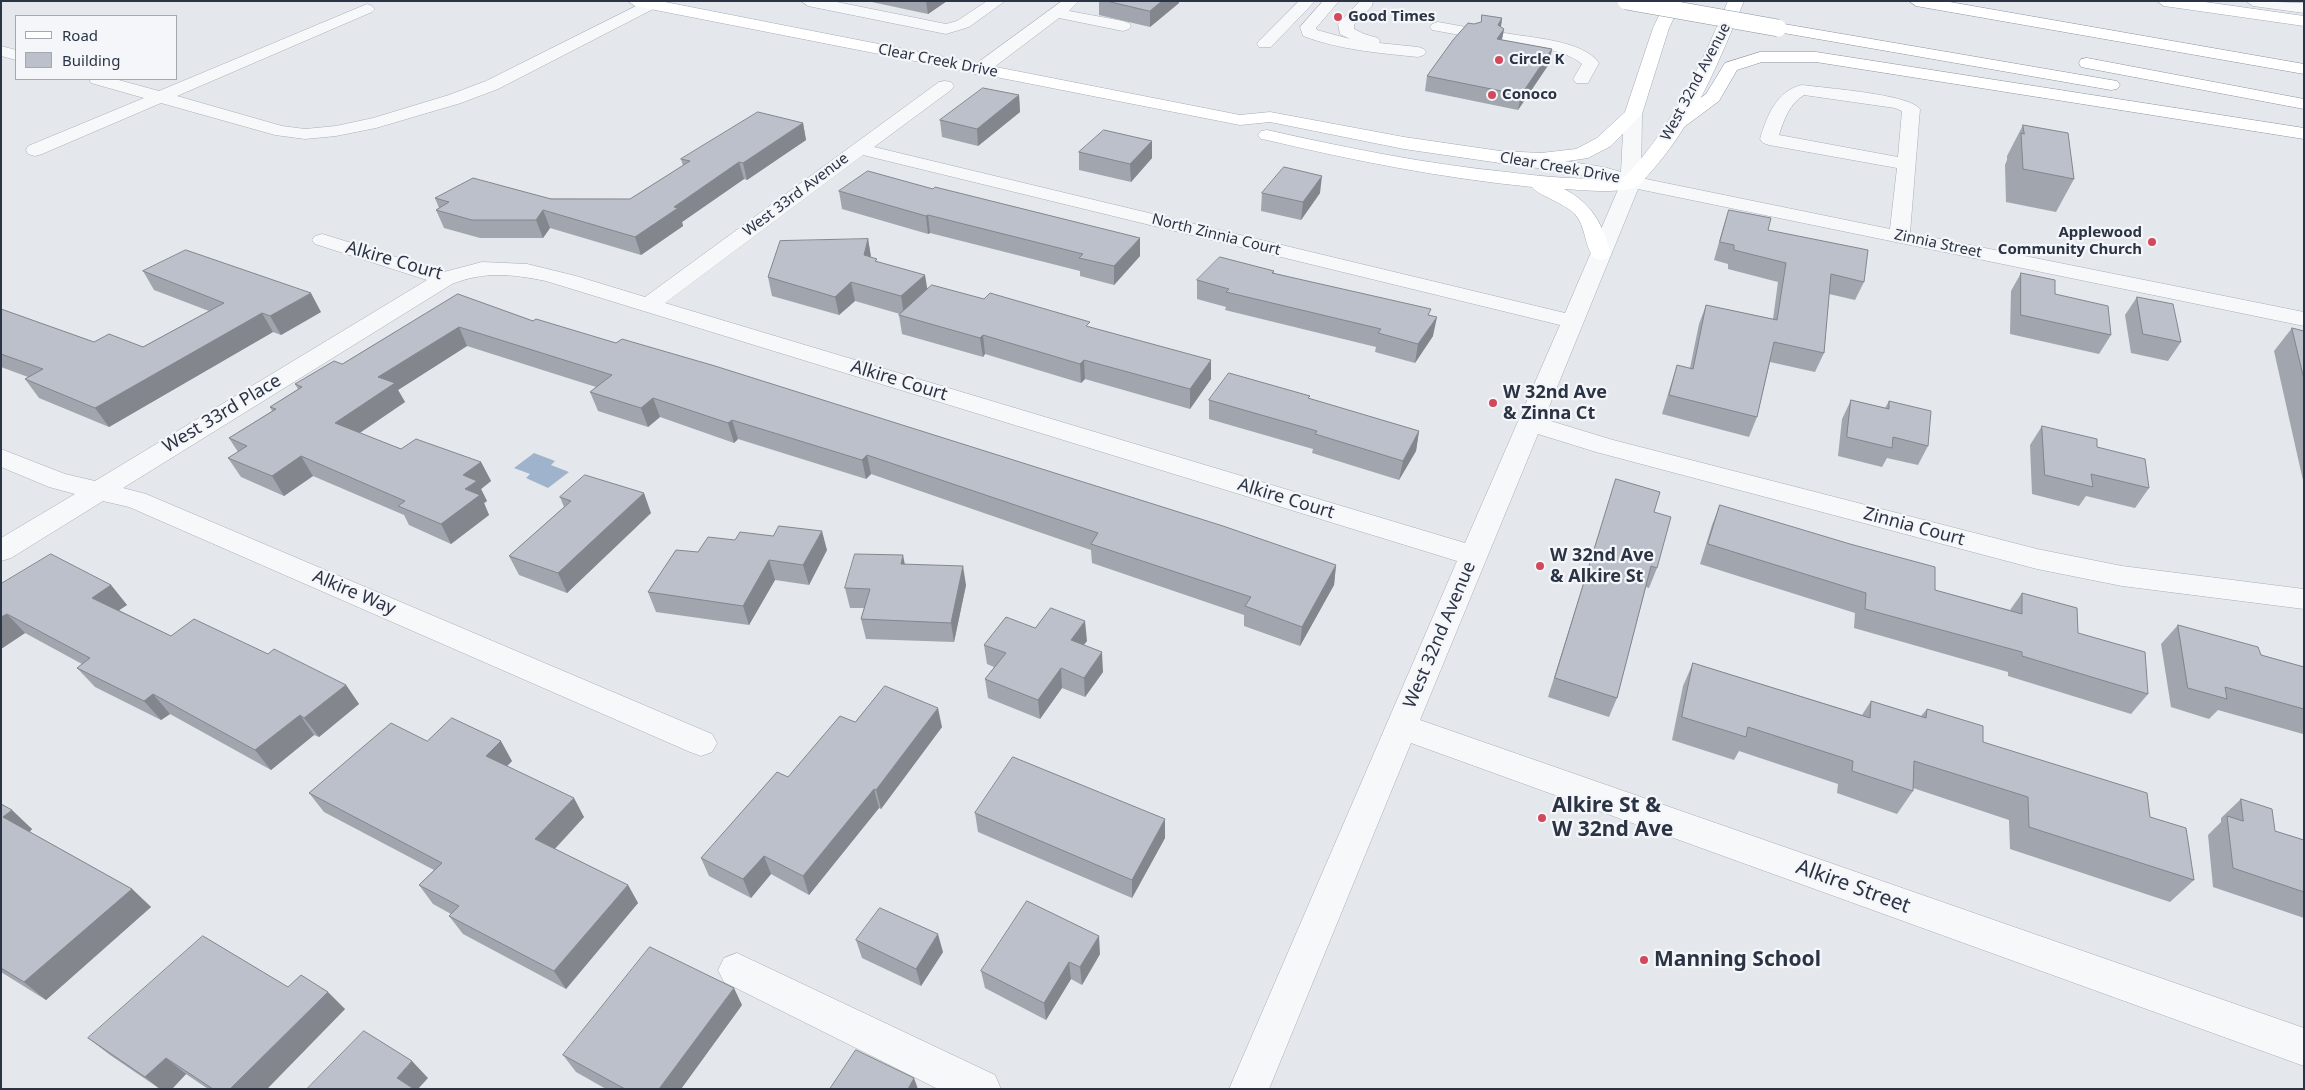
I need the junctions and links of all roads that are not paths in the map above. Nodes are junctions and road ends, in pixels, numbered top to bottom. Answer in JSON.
{"nodes":[{"id":1,"x":808,"y":1,"type":"edge"},
{"id":2,"x":1072,"y":1,"type":"edge"},
{"id":3,"x":1308,"y":1,"type":"edge"},
{"id":4,"x":1332,"y":1,"type":"edge"},
{"id":5,"x":1626,"y":1,"type":"edge"},
{"id":6,"x":1674,"y":1,"type":"edge"},
{"id":7,"x":1730,"y":1,"type":"edge"},
{"id":8,"x":1736,"y":1,"type":"edge"},
{"id":9,"x":1916,"y":1,"type":"edge"},
{"id":10,"x":2164,"y":1,"type":"edge"},
{"id":11,"x":2254,"y":1,"type":"edge"},
{"id":12,"x":648,"y":2,"type":"edge"},
{"id":13,"x":996,"y":2,"type":"edge"},
{"id":14,"x":1367,"y":3,"type":"dead end"},
{"id":15,"x":1755,"y":5,"type":"dead end"},
{"id":16,"x":2304,"y":8,"type":"edge"},
{"id":17,"x":367,"y":9,"type":"dead end"},
{"id":18,"x":1056,"y":13,"type":"junction"},
{"id":19,"x":2304,"y":21,"type":"edge"},
{"id":20,"x":1123,"y":26,"type":"dead end"},
{"id":21,"x":1438,"y":27,"type":"dead end"},
{"id":22,"x":1035,"y":28,"type":"junction"},
{"id":23,"x":1471,"y":32,"type":"edge"},
{"id":24,"x":1505,"y":38,"type":"edge"},
{"id":25,"x":1265,"y":44,"type":"dead end"},
{"id":26,"x":1,"y":51,"type":"edge"},
{"id":27,"x":15,"y":55,"type":"edge"},
{"id":28,"x":2075,"y":61,"type":"dead end"},
{"id":29,"x":2304,"y":69,"type":"edge"},
{"id":30,"x":979,"y":70,"type":"junction"},
{"id":31,"x":1582,"y":79,"type":"dead end"},
{"id":32,"x":100,"y":80,"type":"edge"},
{"id":33,"x":945,"y":86,"type":"dead end"},
{"id":34,"x":2132,"y":89,"type":"dead end"},
{"id":35,"x":160,"y":97,"type":"junction"},
{"id":36,"x":2200,"y":101,"type":"dead end"},
{"id":37,"x":2304,"y":104,"type":"edge"},
{"id":38,"x":1633,"y":114,"type":"junction"},
{"id":39,"x":1240,"y":120,"type":"junction"},
{"id":40,"x":2304,"y":121,"type":"edge"},
{"id":41,"x":1678,"y":123,"type":"junction"},
{"id":42,"x":2304,"y":134,"type":"edge"},
{"id":43,"x":859,"y":149,"type":"junction"},
{"id":44,"x":35,"y":150,"type":"dead end"},
{"id":45,"x":1500,"y":157,"type":"junction"},
{"id":46,"x":1906,"y":164,"type":"junction"},
{"id":47,"x":1511,"y":179,"type":"junction"},
{"id":48,"x":1631,"y":182,"type":"junction"},
{"id":49,"x":1900,"y":236,"type":"junction"},
{"id":50,"x":322,"y":240,"type":"dead end"},
{"id":51,"x":1601,"y":254,"type":"junction"},
{"id":52,"x":444,"y":279,"type":"junction"},
{"id":53,"x":648,"y":305,"type":"junction"},
{"id":54,"x":2304,"y":319,"type":"edge"},
{"id":55,"x":1572,"y":321,"type":"junction"},
{"id":56,"x":1530,"y":422,"type":"junction"},
{"id":57,"x":1,"y":457,"type":"edge"},
{"id":58,"x":98,"y":490,"type":"junction"},
{"id":59,"x":1,"y":551,"type":"edge"},
{"id":60,"x":1474,"y":556,"type":"junction"},
{"id":61,"x":2304,"y":599,"type":"edge"},
{"id":62,"x":1402,"y":726,"type":"junction"},
{"id":63,"x":701,"y":743,"type":"dead end"},
{"id":64,"x":737,"y":970,"type":"dead end"},
{"id":65,"x":2304,"y":1047,"type":"edge"},
{"id":66,"x":981,"y":1089,"type":"edge"},
{"id":67,"x":1249,"y":1089,"type":"edge"}],
"edges":[{"from":1,"to":13,"type":"street"},
{"from":2,"to":18,"type":"street"},
{"from":3,"to":25,"type":"street"},
{"from":4,"to":14,"type":"street"},
{"from":5,"to":34,"type":"main road","bridge":true},
{"from":6,"to":38,"type":"main road","name":"West 32nd Avenue"},
{"from":7,"to":15,"type":"main road"},
{"from":8,"to":41,"type":"main road","name":"West 32nd Avenue"},
{"from":9,"to":29,"type":"main road"},
{"from":10,"to":19,"type":"main road"},
{"from":11,"to":16,"type":"street"},
{"from":12,"to":30,"type":"main road","name":"Clear Creek Drive"},
{"from":12,"to":35,"type":"street"},
{"from":13,"to":22,"type":"street"},
{"from":17,"to":35,"type":"street"},
{"from":18,"to":20,"type":"street"},
{"from":18,"to":22,"type":"street"},
{"from":21,"to":23,"type":"street"},
{"from":22,"to":30,"type":"street"},
{"from":24,"to":31,"type":"street"},
{"from":26,"to":27,"type":"street"},
{"from":28,"to":37,"type":"main road"},
{"from":30,"to":39,"type":"main road","name":"Clear Creek Drive"},
{"from":32,"to":35,"type":"street"},
{"from":33,"to":43,"type":"street","name":"West 33rd Avenue"},
{"from":35,"to":44,"type":"street"},
{"from":36,"to":40,"type":"main road"},
{"from":38,"to":45,"type":"main road"},
{"from":38,"to":48,"type":"street","name":"West 32nd Avenue"},
{"from":39,"to":45,"type":"main road","name":"Clear Creek Drive"},
{"from":39,"to":47,"type":"main road","name":"Clear Creek Drive"},
{"from":41,"to":42,"type":"main road"},
{"from":41,"to":48,"type":"main road","name":"West 32nd Avenue"},
{"from":43,"to":53,"type":"street","name":"West 33rd Avenue"},
{"from":43,"to":55,"type":"street","name":"North Zinnia Court"},
{"from":45,"to":48,"type":"street","name":"Clear Creek Drive"},
{"from":46,"to":46,"type":"street"},
{"from":46,"to":49,"type":"street"},
{"from":47,"to":48,"type":"main road","name":"Clear Creek Drive"},
{"from":47,"to":51,"type":"main road"},
{"from":48,"to":49,"type":"street","name":"Zinnia Street"},
{"from":48,"to":51,"type":"street","name":"West 32nd Avenue"},
{"from":49,"to":54,"type":"street","name":"Zinnia Street"},
{"from":50,"to":52,"type":"street","name":"Alkire Court"},
{"from":51,"to":55,"type":"street","name":"West 32nd Avenue"},
{"from":52,"to":53,"type":"street","name":"Alkire Court"},
{"from":52,"to":58,"type":"street","name":"West 33rd Place"},
{"from":53,"to":60,"type":"street","name":"Alkire Court"},
{"from":55,"to":56,"type":"street","name":"West 32nd Avenue"},
{"from":56,"to":60,"type":"street","name":"West 32nd Avenue"},
{"from":56,"to":61,"type":"street","name":"Zinnia Court"},
{"from":57,"to":58,"type":"street","name":"Alkire Way"},
{"from":58,"to":59,"type":"street","name":"West 33rd Place"},
{"from":58,"to":63,"type":"street","name":"Alkire Way"},
{"from":60,"to":62,"type":"street","name":"West 32nd Avenue"},
{"from":62,"to":65,"type":"street","name":"Alkire Street"},
{"from":62,"to":67,"type":"street","name":"West 32nd Avenue"},
{"from":64,"to":66,"type":"street"}]}
